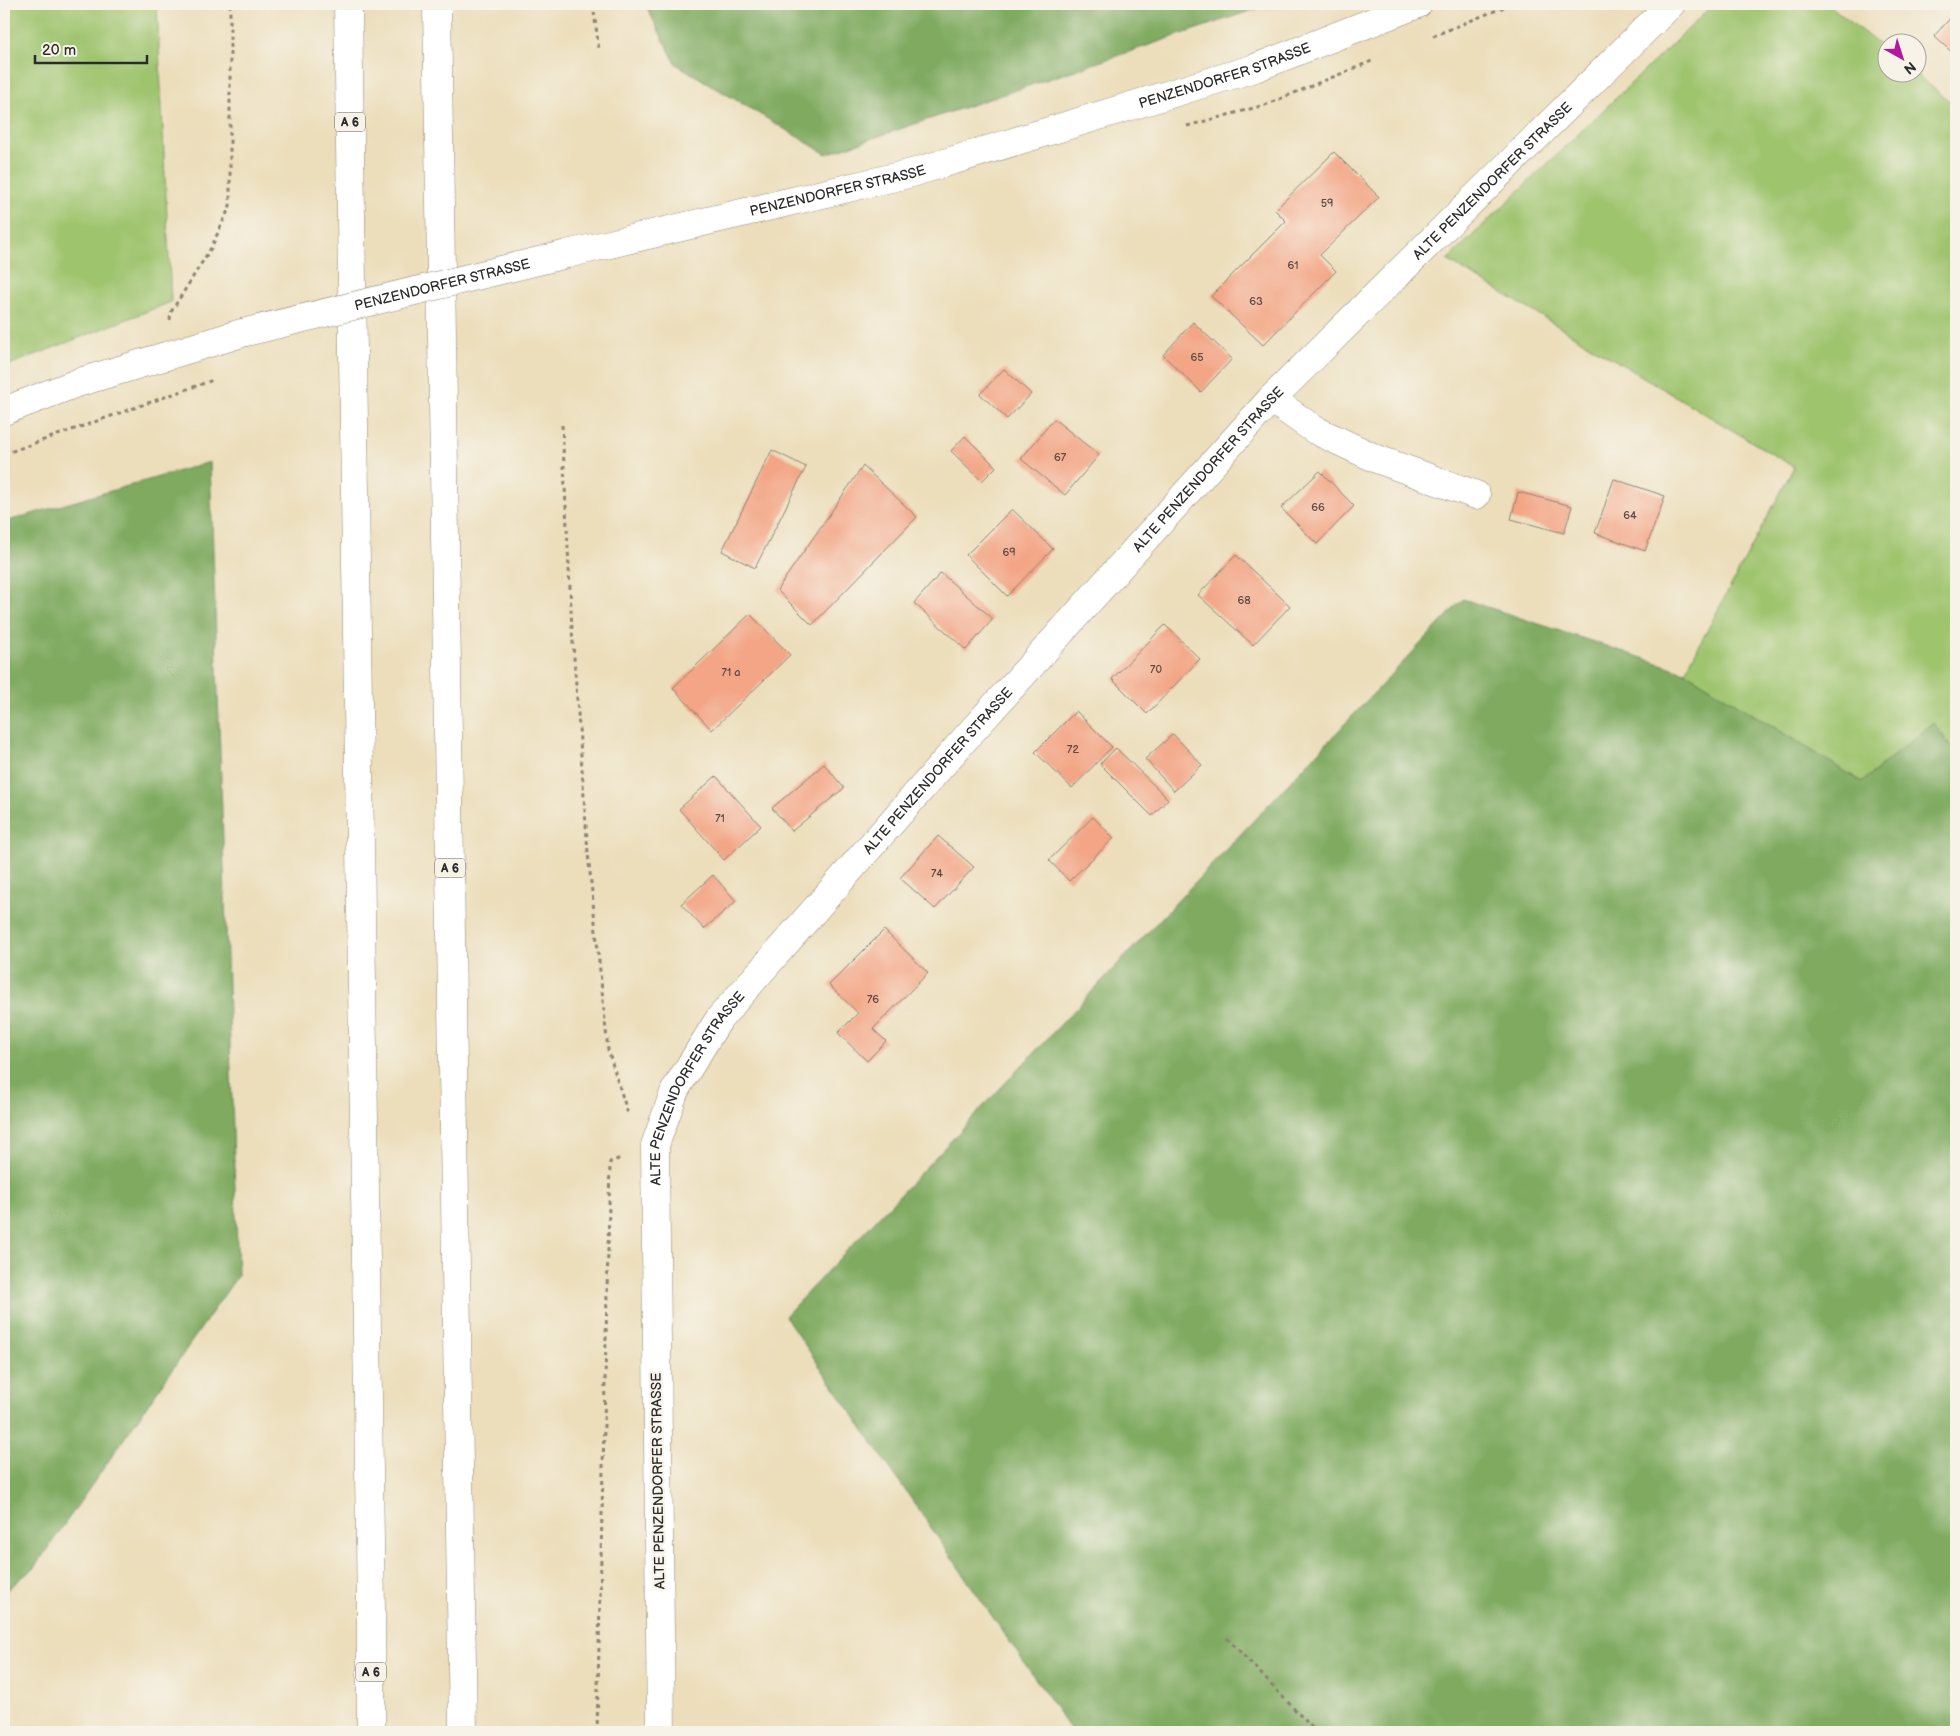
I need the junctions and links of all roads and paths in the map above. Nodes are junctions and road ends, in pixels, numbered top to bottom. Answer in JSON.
{"nodes":[{"id":1,"x":230,"y":4,"type":"edge"},
{"id":2,"x":348,"y":4,"type":"edge"},
{"id":3,"x":437,"y":4,"type":"edge"},
{"id":4,"x":594,"y":4,"type":"edge"},
{"id":5,"x":1418,"y":4,"type":"edge"},
{"id":6,"x":1670,"y":4,"type":"edge"},
{"id":7,"x":599,"y":50,"type":"dead end"},
{"id":8,"x":162,"y":357,"type":"junction"},
{"id":9,"x":213,"y":379,"type":"dead end"},
{"id":10,"x":1271,"y":399,"type":"junction"},
{"id":11,"x":4,"y":411,"type":"edge"},
{"id":12,"x":562,"y":425,"type":"dead end"},
{"id":13,"x":4,"y":454,"type":"edge"},
{"id":14,"x":1476,"y":495,"type":"dead end"},
{"id":15,"x":655,"y":1145,"type":"junction"},
{"id":16,"x":1227,"y":1638,"type":"dead end"},
{"id":17,"x":371,"y":1732,"type":"edge"},
{"id":18,"x":463,"y":1732,"type":"edge"},
{"id":19,"x":598,"y":1732,"type":"edge"},
{"id":20,"x":661,"y":1732,"type":"edge"},
{"id":21,"x":1316,"y":1732,"type":"edge"}],
"edges":[{"from":1,"to":8,"type":"path"},
{"from":2,"to":17,"type":"main road","number":"A 6"},
{"from":3,"to":18,"type":"main road","number":"A 6"},
{"from":4,"to":7,"type":"path"},
{"from":5,"to":8,"type":"main road","name":"PENZENDORFER STRASSE","bridge":true},
{"from":6,"to":10,"type":"main road","name":"ALTE PENZENDORFER STRASSE"},
{"from":8,"to":11,"type":"main road","name":"PENZENDORFER STRASSE"},
{"from":9,"to":13,"type":"path"},
{"from":10,"to":14,"type":"main road"},
{"from":10,"to":15,"type":"main road","name":"ALTE PENZENDORFER STRASSE"},
{"from":12,"to":15,"type":"path"},
{"from":15,"to":19,"type":"path"},
{"from":15,"to":20,"type":"main road","name":"ALTE PENZENDORFER STRASSE"},
{"from":16,"to":21,"type":"path"}]}
